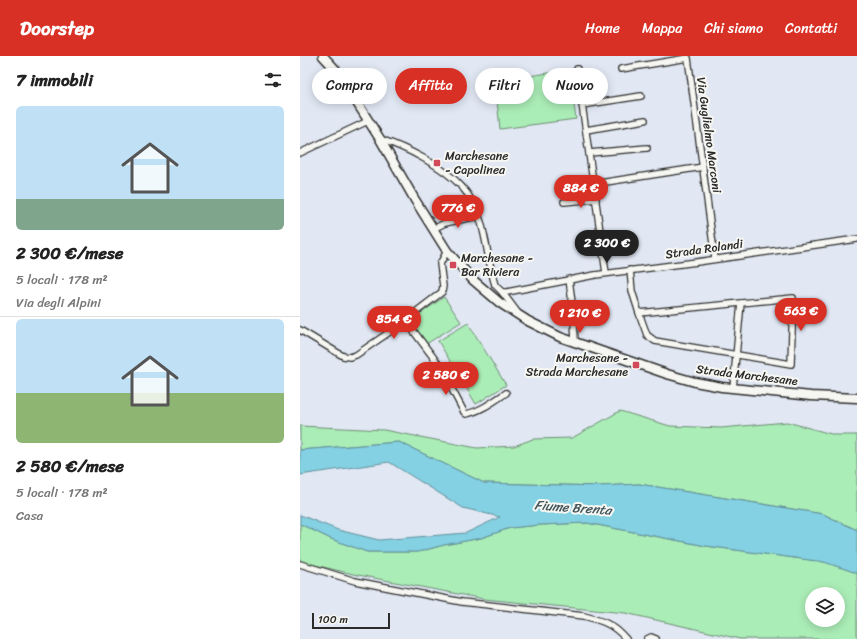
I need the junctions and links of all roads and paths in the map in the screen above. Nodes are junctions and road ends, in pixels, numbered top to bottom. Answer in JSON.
{"nodes":[{"id":1,"x":323,"y":56,"type":"edge"},
{"id":2,"x":621,"y":69,"type":"dead end"},
{"id":3,"x":641,"y":96,"type":"dead end"},
{"id":4,"x":582,"y":105,"type":"joint"},
{"id":5,"x":645,"y":120,"type":"dead end"},
{"id":6,"x":368,"y":121,"type":"junction"},
{"id":7,"x":586,"y":130,"type":"junction"},
{"id":8,"x":380,"y":139,"type":"junction"},
{"id":9,"x":647,"y":148,"type":"dead end"},
{"id":10,"x":300,"y":153,"type":"edge"},
{"id":11,"x":589,"y":153,"type":"junction"},
{"id":12,"x":703,"y":167,"type":"junction"},
{"id":13,"x":594,"y":184,"type":"junction"},
{"id":14,"x":596,"y":198,"type":"junction"},
{"id":15,"x":564,"y":202,"type":"dead end"},
{"id":16,"x":478,"y":216,"type":"junction"},
{"id":17,"x":433,"y":229,"type":"junction"},
{"id":18,"x":857,"y":239,"type":"edge"},
{"id":19,"x":447,"y":251,"type":"junction"},
{"id":20,"x":715,"y":259,"type":"junction"},
{"id":21,"x":630,"y":270,"type":"junction"},
{"id":22,"x":606,"y":273,"type":"junction"},
{"id":23,"x":569,"y":280,"type":"junction"},
{"id":24,"x":502,"y":292,"type":"junction"},
{"id":25,"x":741,"y":303,"type":"junction"},
{"id":26,"x":639,"y":313,"type":"junction"},
{"id":27,"x":519,"y":315,"type":"junction"},
{"id":28,"x":406,"y":321,"type":"junction"},
{"id":29,"x":300,"y":330,"type":"edge"},
{"id":30,"x":575,"y":343,"type":"junction"},
{"id":31,"x":737,"y":356,"type":"junction"},
{"id":32,"x":733,"y":388,"type":"junction"},
{"id":33,"x":506,"y":393,"type":"dead end"},
{"id":34,"x":857,"y":398,"type":"edge"},
{"id":35,"x":300,"y":564,"type":"edge"},
{"id":36,"x":626,"y":639,"type":"edge"},
{"id":37,"x":647,"y":639,"type":"edge"},
{"id":38,"x":656,"y":639,"type":"edge"}],
"edges":[{"from":1,"to":6,"type":"main road","name":"Strada Marchesane"},
{"from":2,"to":12,"type":"street","name":"Via Guglielmo Marconi"},
{"from":3,"to":4,"type":"street"},
{"from":4,"to":7,"type":"street"},
{"from":5,"to":7,"type":"street"},
{"from":6,"to":8,"type":"main road","name":"Strada Marchesane"},
{"from":6,"to":10,"type":"street"},
{"from":7,"to":11,"type":"street"},
{"from":8,"to":16,"type":"street"},
{"from":8,"to":17,"type":"main road","name":"Strada Marchesane"},
{"from":9,"to":11,"type":"street"},
{"from":11,"to":13,"type":"street"},
{"from":12,"to":13,"type":"street"},
{"from":12,"to":20,"type":"street","name":"Via Guglielmo Marconi"},
{"from":13,"to":14,"type":"street"},
{"from":14,"to":15,"type":"street"},
{"from":14,"to":22,"type":"street"},
{"from":16,"to":17,"type":"street"},
{"from":16,"to":24,"type":"street"},
{"from":17,"to":19,"type":"main road","name":"Strada Marchesane"},
{"from":18,"to":20,"type":"street","name":"Strada Rolandi"},
{"from":19,"to":27,"type":"main road","name":"Strada Marchesane"},
{"from":19,"to":28,"type":"street"},
{"from":20,"to":21,"type":"street","name":"Strada Rolandi"},
{"from":21,"to":22,"type":"street","name":"Strada Rolandi"},
{"from":21,"to":26,"type":"street"},
{"from":22,"to":23,"type":"street","name":"Strada Rolandi"},
{"from":23,"to":24,"type":"street","name":"Strada Rolandi"},
{"from":23,"to":30,"type":"street"},
{"from":24,"to":27,"type":"street"},
{"from":25,"to":26,"type":"street"},
{"from":25,"to":31,"type":"street"},
{"from":25,"to":31,"type":"street"},
{"from":26,"to":31,"type":"street"},
{"from":27,"to":30,"type":"main road","name":"Strada Marchesane"},
{"from":28,"to":29,"type":"street"},
{"from":28,"to":33,"type":"street"},
{"from":30,"to":32,"type":"main road","name":"Strada Marchesane"},
{"from":31,"to":32,"type":"street"},
{"from":32,"to":34,"type":"main road","name":"Strada Marchesane"},
{"from":35,"to":36,"type":"street"},
{"from":37,"to":38,"type":"street"}]}
